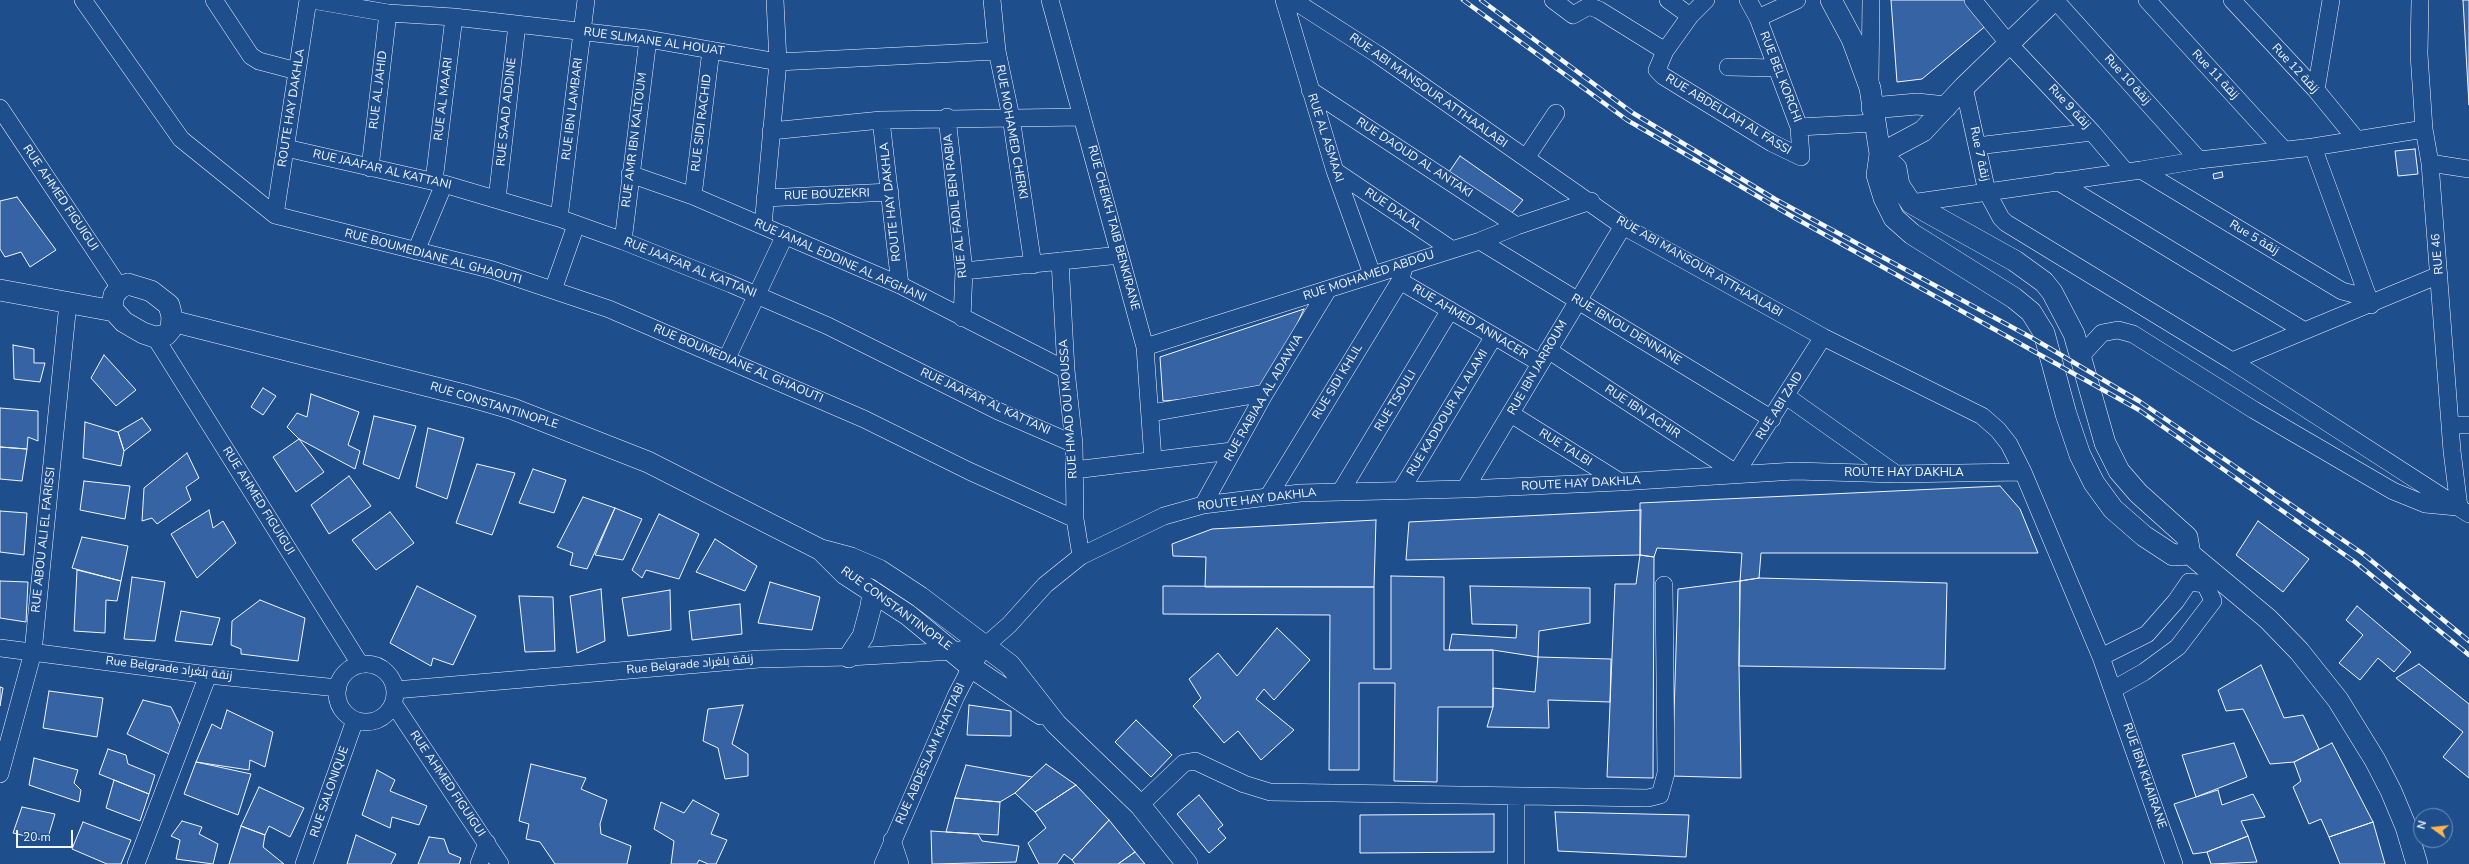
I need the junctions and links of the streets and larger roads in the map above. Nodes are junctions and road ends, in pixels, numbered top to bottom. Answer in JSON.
{"nodes":[{"id":1,"x":83,"y":0,"type":"edge"},
{"id":2,"x":214,"y":0,"type":"edge"},
{"id":3,"x":308,"y":0,"type":"edge"},
{"id":4,"x":312,"y":0,"type":"edge"},
{"id":5,"x":586,"y":0,"type":"edge"},
{"id":6,"x":775,"y":0,"type":"edge"},
{"id":7,"x":992,"y":0,"type":"edge"},
{"id":8,"x":1050,"y":0,"type":"edge"},
{"id":9,"x":1284,"y":0,"type":"edge"},
{"id":10,"x":1293,"y":0,"type":"edge"},
{"id":11,"x":1553,"y":0,"type":"edge"},
{"id":12,"x":1668,"y":0,"type":"edge"},
{"id":13,"x":1706,"y":0,"type":"edge"},
{"id":14,"x":1748,"y":0,"type":"edge"},
{"id":15,"x":1797,"y":0,"type":"edge"},
{"id":16,"x":1831,"y":0,"type":"edge"},
{"id":17,"x":1871,"y":0,"type":"edge"},
{"id":18,"x":1973,"y":0,"type":"edge"},
{"id":19,"x":2054,"y":0,"type":"edge"},
{"id":20,"x":2147,"y":0,"type":"edge"},
{"id":21,"x":2232,"y":0,"type":"edge"},
{"id":22,"x":2420,"y":0,"type":"edge"},
{"id":23,"x":2329,"y":1,"type":"edge"},
{"id":24,"x":388,"y":12,"type":"junction"},
{"id":25,"x":1690,"y":16,"type":"junction"},
{"id":26,"x":454,"y":17,"type":"junction"},
{"id":27,"x":1758,"y":18,"type":"junction"},
{"id":28,"x":517,"y":25,"type":"junction"},
{"id":29,"x":583,"y":32,"type":"junction"},
{"id":30,"x":648,"y":39,"type":"junction"},
{"id":31,"x":2009,"y":44,"type":"junction"},
{"id":32,"x":711,"y":50,"type":"junction"},
{"id":33,"x":1665,"y":50,"type":"junction"},
{"id":34,"x":997,"y":51,"type":"junction"},
{"id":35,"x":778,"y":62,"type":"junction"},
{"id":36,"x":1728,"y":67,"type":"dead end"},
{"id":37,"x":1777,"y":68,"type":"junction"},
{"id":38,"x":297,"y":71,"type":"junction"},
{"id":39,"x":1964,"y":87,"type":"junction"},
{"id":40,"x":1310,"y":90,"type":"junction"},
{"id":41,"x":2316,"y":90,"type":"junction"},
{"id":42,"x":1872,"y":106,"type":"junction"},
{"id":43,"x":1946,"y":107,"type":"junction"},
{"id":44,"x":0,"y":108,"type":"edge"},
{"id":45,"x":1556,"y":113,"type":"dead end"},
{"id":46,"x":1011,"y":117,"type":"junction"},
{"id":47,"x":1082,"y":117,"type":"junction"},
{"id":48,"x":947,"y":118,"type":"junction"},
{"id":49,"x":881,"y":120,"type":"junction"},
{"id":50,"x":1799,"y":127,"type":"junction"},
{"id":51,"x":2424,"y":129,"type":"junction"},
{"id":52,"x":771,"y":130,"type":"junction"},
{"id":53,"x":2092,"y":132,"type":"junction"},
{"id":54,"x":2356,"y":139,"type":"junction"},
{"id":55,"x":1977,"y":146,"type":"junction"},
{"id":56,"x":2313,"y":147,"type":"junction"},
{"id":57,"x":286,"y":148,"type":"junction"},
{"id":58,"x":2284,"y":150,"type":"junction"},
{"id":59,"x":1880,"y":154,"type":"junction"},
{"id":60,"x":1801,"y":157,"type":"joint"},
{"id":61,"x":1526,"y":158,"type":"junction"},
{"id":62,"x":2199,"y":160,"type":"junction"},
{"id":63,"x":2430,"y":163,"type":"junction"},
{"id":64,"x":370,"y":168,"type":"junction"},
{"id":65,"x":2469,"y":169,"type":"edge"},
{"id":66,"x":1335,"y":171,"type":"junction"},
{"id":67,"x":2133,"y":171,"type":"junction"},
{"id":68,"x":630,"y":174,"type":"junction"},
{"id":69,"x":2057,"y":181,"type":"junction"},
{"id":70,"x":439,"y":182,"type":"junction"},
{"id":71,"x":890,"y":192,"type":"junction"},
{"id":72,"x":1986,"y":192,"type":"junction"},
{"id":73,"x":693,"y":196,"type":"junction"},
{"id":74,"x":765,"y":198,"type":"junction"},
{"id":75,"x":497,"y":199,"type":"junction"},
{"id":76,"x":1591,"y":201,"type":"junction"},
{"id":77,"x":1911,"y":203,"type":"junction"},
{"id":78,"x":275,"y":215,"type":"junction"},
{"id":79,"x":559,"y":218,"type":"junction"},
{"id":80,"x":576,"y":225,"type":"junction"},
{"id":81,"x":763,"y":226,"type":"junction"},
{"id":82,"x":1517,"y":226,"type":"junction"},
{"id":83,"x":1623,"y":226,"type":"junction"},
{"id":84,"x":785,"y":235,"type":"junction"},
{"id":85,"x":1480,"y":241,"type":"junction"},
{"id":86,"x":623,"y":242,"type":"junction"},
{"id":87,"x":1451,"y":249,"type":"junction"},
{"id":88,"x":416,"y":251,"type":"junction"},
{"id":89,"x":1120,"y":255,"type":"junction"},
{"id":90,"x":1060,"y":261,"type":"junction"},
{"id":91,"x":1033,"y":264,"type":"junction"},
{"id":92,"x":964,"y":272,"type":"junction"},
{"id":93,"x":1403,"y":273,"type":"junction"},
{"id":94,"x":1372,"y":274,"type":"junction"},
{"id":95,"x":2440,"y":275,"type":"junction"},
{"id":96,"x":900,"y":285,"type":"junction"},
{"id":97,"x":120,"y":288,"type":"junction"},
{"id":98,"x":0,"y":290,"type":"edge"},
{"id":99,"x":553,"y":290,"type":"junction"},
{"id":100,"x":1326,"y":291,"type":"junction"},
{"id":101,"x":757,"y":295,"type":"junction"},
{"id":102,"x":1578,"y":301,"type":"junction"},
{"id":103,"x":2370,"y":301,"type":"junction"},
{"id":104,"x":68,"y":303,"type":"junction"},
{"id":105,"x":1450,"y":310,"type":"junction"},
{"id":106,"x":114,"y":311,"type":"junction"},
{"id":107,"x":962,"y":318,"type":"junction"},
{"id":108,"x":172,"y":321,"type":"junction"},
{"id":109,"x":2303,"y":330,"type":"junction"},
{"id":110,"x":1494,"y":336,"type":"junction"},
{"id":111,"x":155,"y":337,"type":"junction"},
{"id":112,"x":1823,"y":337,"type":"junction"},
{"id":113,"x":1146,"y":347,"type":"junction"},
{"id":114,"x":1544,"y":357,"type":"junction"},
{"id":115,"x":2080,"y":357,"type":"junction"},
{"id":116,"x":727,"y":358,"type":"junction"},
{"id":117,"x":2232,"y":361,"type":"junction"},
{"id":118,"x":1066,"y":370,"type":"junction"},
{"id":119,"x":1265,"y":393,"type":"junction"},
{"id":120,"x":1786,"y":396,"type":"junction"},
{"id":121,"x":1152,"y":413,"type":"junction"},
{"id":122,"x":1511,"y":414,"type":"junction"},
{"id":123,"x":1772,"y":419,"type":"junction"},
{"id":124,"x":2452,"y":425,"type":"junction"},
{"id":125,"x":2469,"y":425,"type":"edge"},
{"id":126,"x":1074,"y":444,"type":"junction"},
{"id":127,"x":1232,"y":451,"type":"junction"},
{"id":128,"x":1153,"y":460,"type":"junction"},
{"id":129,"x":1074,"y":470,"type":"junction"},
{"id":130,"x":2023,"y":472,"type":"junction"},
{"id":131,"x":1736,"y":473,"type":"junction"},
{"id":132,"x":1896,"y":474,"type":"junction"},
{"id":133,"x":1620,"y":482,"type":"junction"},
{"id":134,"x":1465,"y":489,"type":"junction"},
{"id":135,"x":1402,"y":490,"type":"junction"},
{"id":136,"x":1341,"y":491,"type":"junction"},
{"id":137,"x":1268,"y":497,"type":"junction"},
{"id":138,"x":1203,"y":505,"type":"junction"},
{"id":139,"x":2464,"y":511,"type":"edge"},
{"id":140,"x":1075,"y":519,"type":"junction"},
{"id":141,"x":821,"y":550,"type":"junction"},
{"id":142,"x":2190,"y":554,"type":"junction"},
{"id":143,"x":1081,"y":556,"type":"junction"},
{"id":144,"x":2210,"y":578,"type":"junction"},
{"id":145,"x":1664,"y":585,"type":"dead end"},
{"id":146,"x":873,"y":592,"type":"junction"},
{"id":147,"x":985,"y":646,"type":"junction"},
{"id":148,"x":0,"y":648,"type":"edge"},
{"id":149,"x":954,"y":651,"type":"junction"},
{"id":150,"x":33,"y":652,"type":"junction"},
{"id":151,"x":2101,"y":657,"type":"junction"},
{"id":152,"x":849,"y":658,"type":"junction"},
{"id":153,"x":360,"y":664,"type":"junction"},
{"id":154,"x":971,"y":667,"type":"junction"},
{"id":155,"x":208,"y":675,"type":"junction"},
{"id":156,"x":338,"y":688,"type":"junction"},
{"id":157,"x":2114,"y":689,"type":"junction"},
{"id":158,"x":394,"y":696,"type":"junction"},
{"id":159,"x":355,"y":720,"type":"junction"},
{"id":160,"x":1056,"y":724,"type":"junction"},
{"id":161,"x":0,"y":774,"type":"edge"},
{"id":162,"x":1516,"y":796,"type":"junction"},
{"id":163,"x":1140,"y":805,"type":"junction"},
{"id":164,"x":892,"y":840,"type":"junction"},
{"id":165,"x":487,"y":843,"type":"junction"},
{"id":166,"x":136,"y":864,"type":"edge"},
{"id":167,"x":304,"y":864,"type":"edge"},
{"id":168,"x":479,"y":864,"type":"edge"},
{"id":169,"x":500,"y":864,"type":"edge"},
{"id":170,"x":883,"y":864,"type":"edge"},
{"id":171,"x":900,"y":864,"type":"edge"},
{"id":172,"x":1187,"y":864,"type":"edge"},
{"id":173,"x":1516,"y":864,"type":"edge"},
{"id":174,"x":2174,"y":864,"type":"edge"},
{"id":175,"x":2417,"y":864,"type":"edge"}],
"edges":[{"from":1,"to":78,"type":"street","name":"RUE BOUMEDIANE AL GHAOUTI"},
{"from":2,"to":38,"type":"street"},
{"from":3,"to":38,"type":"street","name":"ROUTE HAY DAKHLA"},
{"from":4,"to":24,"type":"street","name":"RUE SLIMANE AL HOUAT"},
{"from":5,"to":29,"type":"street","name":"RUE IBN LAMBARI"},
{"from":6,"to":35,"type":"street"},
{"from":7,"to":34,"type":"street","name":"RUE MOHAMED CHERKI"},
{"from":8,"to":47,"type":"street","name":"RUE CHEIKH TAIB BENKIRANE"},
{"from":9,"to":40,"type":"street","name":"RUE AL ASMAAI"},
{"from":10,"to":61,"type":"street","name":"RUE ABI MANSOUR ATTHAALABI"},
{"from":11,"to":33,"type":"street"},
{"from":12,"to":25,"type":"street"},
{"from":13,"to":25,"type":"street"},
{"from":14,"to":27,"type":"street","name":"RUE BEL KORCHI"},
{"from":15,"to":27,"type":"street"},
{"from":16,"to":42,"type":"street"},
{"from":17,"to":42,"type":"street"},
{"from":18,"to":31,"type":"street"},
{"from":19,"to":31,"type":"street"},
{"from":19,"to":62,"type":"street","name":"Rue 10 زنقة"},
{"from":20,"to":58,"type":"street","name":"Rue 11 زنقة"},
{"from":21,"to":41,"type":"street","name":"Rue 12 زنقة"},
{"from":22,"to":51,"type":"street","name":"RUE 46"},
{"from":23,"to":41,"type":"street"},
{"from":24,"to":26,"type":"street","name":"RUE SLIMANE AL HOUAT"},
{"from":24,"to":64,"type":"street","name":"RUE AL JAHID"},
{"from":25,"to":33,"type":"street"},
{"from":26,"to":28,"type":"street","name":"RUE SLIMANE AL HOUAT"},
{"from":26,"to":70,"type":"street","name":"RUE AL MAARI"},
{"from":27,"to":37,"type":"street","name":"RUE BEL KORCHI"},
{"from":28,"to":29,"type":"street","name":"RUE SLIMANE AL HOUAT"},
{"from":28,"to":75,"type":"street","name":"RUE SAAD ADDINE"},
{"from":29,"to":30,"type":"street","name":"RUE SLIMANE AL HOUAT"},
{"from":29,"to":79,"type":"street","name":"RUE IBN LAMBARI"},
{"from":30,"to":32,"type":"street","name":"RUE SLIMANE AL HOUAT"},
{"from":30,"to":68,"type":"street","name":"RUE AMR IBN KALTOUM"},
{"from":31,"to":39,"type":"street"},
{"from":31,"to":53,"type":"street","name":"Rue 9 زنقة"},
{"from":32,"to":35,"type":"street","name":"RUE SLIMANE AL HOUAT"},
{"from":32,"to":73,"type":"street","name":"RUE SIDI RACHID"},
{"from":33,"to":60,"type":"street","name":"RUE ABDELLAH AL FASSI"},
{"from":34,"to":35,"type":"street","name":"RUE SLIMANE AL HOUAT"},
{"from":34,"to":46,"type":"street","name":"RUE MOHAMED CHERKI"},
{"from":35,"to":52,"type":"street"},
{"from":36,"to":37,"type":"street"},
{"from":37,"to":50,"type":"street","name":"RUE BEL KORCHI"},
{"from":38,"to":57,"type":"street","name":"ROUTE HAY DAKHLA"},
{"from":39,"to":43,"type":"street"},
{"from":39,"to":55,"type":"street","name":"Rue 7 زنقة"},
{"from":40,"to":66,"type":"street","name":"RUE AL ASMAAI"},
{"from":40,"to":82,"type":"street","name":"RUE DAOUD AL ANTAKI"},
{"from":41,"to":54,"type":"street","name":"Rue 12 زنقة"},
{"from":42,"to":43,"type":"street"},
{"from":42,"to":50,"type":"street"},
{"from":42,"to":59,"type":"street"},
{"from":43,"to":59,"type":"street"},
{"from":44,"to":97,"type":"street","name":"RUE AHMED FIGUIGUI"},
{"from":45,"to":61,"type":"street"},
{"from":46,"to":47,"type":"street"},
{"from":46,"to":48,"type":"street"},
{"from":46,"to":91,"type":"street","name":"RUE MOHAMED CHERKI"},
{"from":47,"to":89,"type":"street","name":"RUE CHEIKH TAIB BENKIRANE"},
{"from":48,"to":49,"type":"street"},
{"from":48,"to":92,"type":"street","name":"RUE AL FADIL BEN RABIA"},
{"from":49,"to":52,"type":"street"},
{"from":49,"to":71,"type":"street","name":"ROUTE HAY DAKHLA"},
{"from":50,"to":60,"type":"street","name":"RUE BEL KORCHI"},
{"from":51,"to":54,"type":"street"},
{"from":51,"to":63,"type":"street","name":"RUE 46"},
{"from":52,"to":74,"type":"street"},
{"from":53,"to":55,"type":"street"},
{"from":53,"to":67,"type":"street","name":"Rue 9 زنقة"},
{"from":54,"to":56,"type":"street"},
{"from":55,"to":72,"type":"street","name":"Rue 7 زنقة"},
{"from":56,"to":58,"type":"street"},
{"from":56,"to":103,"type":"street"},
{"from":57,"to":64,"type":"street","name":"RUE JAAFAR AL KATTANI"},
{"from":57,"to":78,"type":"street","name":"ROUTE HAY DAKHLA"},
{"from":58,"to":62,"type":"street"},
{"from":59,"to":77,"type":"street"},
{"from":59,"to":142,"type":"street"},
{"from":61,"to":76,"type":"street","name":"RUE ABI MANSOUR ATTHAALABI"},
{"from":62,"to":67,"type":"street"},
{"from":63,"to":65,"type":"street"},
{"from":63,"to":95,"type":"street","name":"RUE 46"},
{"from":64,"to":70,"type":"street","name":"RUE JAAFAR AL KATTANI"},
{"from":66,"to":87,"type":"street","name":"RUE DALAL"},
{"from":66,"to":94,"type":"street","name":"RUE AL ASMAAI"},
{"from":67,"to":69,"type":"street"},
{"from":67,"to":103,"type":"street","name":"Rue 5 زنقة"},
{"from":68,"to":73,"type":"street","name":"RUE JAMAL EDDINE AL AFGHANI"},
{"from":68,"to":86,"type":"street","name":"RUE AMR IBN KALTOUM"},
{"from":69,"to":72,"type":"street"},
{"from":69,"to":109,"type":"street"},
{"from":70,"to":75,"type":"street","name":"RUE JAAFAR AL KATTANI"},
{"from":70,"to":88,"type":"street","name":"RUE AL MAARI"},
{"from":71,"to":74,"type":"street","name":"RUE BOUZEKRI"},
{"from":71,"to":96,"type":"street","name":"ROUTE HAY DAKHLA"},
{"from":72,"to":77,"type":"street"},
{"from":72,"to":117,"type":"street","name":"Rue 7 زنقة"},
{"from":73,"to":81,"type":"street","name":"RUE JAMAL EDDINE AL AFGHANI"},
{"from":74,"to":81,"type":"street"},
{"from":75,"to":79,"type":"street","name":"RUE JAAFAR AL KATTANI"},
{"from":76,"to":82,"type":"street","name":"RUE MOHAMED ABDOU"},
{"from":76,"to":83,"type":"street","name":"RUE ABI MANSOUR ATTHAALABI"},
{"from":77,"to":115,"type":"street"},
{"from":78,"to":88,"type":"street","name":"RUE BOUMEDIANE AL GHAOUTI"},
{"from":79,"to":80,"type":"street","name":"RUE JAAFAR AL KATTANI"},
{"from":80,"to":86,"type":"street","name":"RUE JAAFAR AL KATTANI"},
{"from":80,"to":99,"type":"street"},
{"from":81,"to":84,"type":"street","name":"RUE JAMAL EDDINE AL AFGHANI"},
{"from":82,"to":85,"type":"street","name":"RUE MOHAMED ABDOU"},
{"from":83,"to":102,"type":"street","name":"RUE IBN JARROUM"},
{"from":83,"to":112,"type":"street","name":"RUE ABI MANSOUR ATTHAALABI"},
{"from":84,"to":96,"type":"street","name":"RUE JAMAL EDDINE AL AFGHANI"},
{"from":84,"to":101,"type":"street"},
{"from":85,"to":87,"type":"street","name":"RUE MOHAMED ABDOU"},
{"from":85,"to":102,"type":"street","name":"RUE IBNOU DENNANE"},
{"from":86,"to":101,"type":"street","name":"RUE JAAFAR AL KATTANI"},
{"from":87,"to":93,"type":"street","name":"RUE MOHAMED ABDOU"},
{"from":88,"to":99,"type":"street","name":"RUE BOUMEDIANE AL GHAOUTI"},
{"from":89,"to":90,"type":"street"},
{"from":89,"to":113,"type":"street","name":"RUE CHEIKH TAIB BENKIRANE"},
{"from":90,"to":91,"type":"street"},
{"from":90,"to":118,"type":"street","name":"RUE HMAD OU MOUSSA"},
{"from":91,"to":92,"type":"street"},
{"from":92,"to":107,"type":"street","name":"RUE AL FADIL BEN RABIA"},
{"from":93,"to":94,"type":"street","name":"RUE MOHAMED ABDOU"},
{"from":93,"to":105,"type":"street","name":"RUE AHMED ANNACER"},
{"from":93,"to":137,"type":"street","name":"RUE SIDI KHLIL"},
{"from":94,"to":100,"type":"street","name":"RUE MOHAMED ABDOU"},
{"from":95,"to":103,"type":"street"},
{"from":95,"to":124,"type":"street","name":"RUE 46"},
{"from":96,"to":107,"type":"street","name":"RUE JAMAL EDDINE AL AFGHANI"},
{"from":97,"to":106,"type":"street"},
{"from":97,"to":108,"type":"street"},
{"from":98,"to":104,"type":"street"},
{"from":99,"to":116,"type":"street","name":"RUE BOUMEDIANE AL GHAOUTI"},
{"from":100,"to":113,"type":"street","name":"RUE MOHAMED ABDOU"},
{"from":100,"to":119,"type":"street","name":"RUE RABIAA AL ADAWIA"},
{"from":101,"to":116,"type":"street"},
{"from":101,"to":126,"type":"street","name":"RUE JAAFAR AL KATTANI"},
{"from":102,"to":114,"type":"street","name":"RUE IBN JARROUM"},
{"from":102,"to":123,"type":"street","name":"RUE IBNOU DENNANE"},
{"from":103,"to":109,"type":"street"},
{"from":104,"to":106,"type":"street"},
{"from":104,"to":150,"type":"street","name":"RUE ABOU ALI EL FARISSI"},
{"from":105,"to":110,"type":"street","name":"RUE AHMED ANNACER"},
{"from":105,"to":136,"type":"street","name":"RUE TSOULI"},
{"from":106,"to":111,"type":"street"},
{"from":107,"to":118,"type":"street","name":"RUE JAMAL EDDINE AL AFGHANI"},
{"from":108,"to":111,"type":"street"},
{"from":108,"to":141,"type":"street","name":"RUE CONSTANTINOPLE"},
{"from":109,"to":117,"type":"street"},
{"from":110,"to":114,"type":"street","name":"RUE AHMED ANNACER"},
{"from":110,"to":135,"type":"street","name":"RUE KADDOUR AL ALAMI"},
{"from":111,"to":153,"type":"street","name":"RUE AHMED FIGUIGUI"},
{"from":112,"to":120,"type":"street","name":"RUE ABI ZAID"},
{"from":112,"to":130,"type":"street","name":"RUE ABI MANSOUR ATTHAALABI"},
{"from":113,"to":121,"type":"street","name":"RUE CHEIKH TAIB BENKIRANE"},
{"from":114,"to":122,"type":"street","name":"RUE IBN JARROUM"},
{"from":114,"to":131,"type":"street","name":"RUE IBN ACHIR"},
{"from":115,"to":139,"type":"street"},
{"from":115,"to":142,"type":"street"},
{"from":116,"to":140,"type":"street","name":"RUE BOUMEDIANE AL GHAOUTI"},
{"from":117,"to":139,"type":"street"},
{"from":118,"to":126,"type":"street","name":"RUE HMAD OU MOUSSA"},
{"from":119,"to":121,"type":"street"},
{"from":119,"to":127,"type":"street","name":"RUE RABIAA AL ADAWIA"},
{"from":120,"to":123,"type":"street","name":"RUE ABI ZAID"},
{"from":120,"to":132,"type":"street"},
{"from":121,"to":128,"type":"street","name":"RUE CHEIKH TAIB BENKIRANE"},
{"from":122,"to":133,"type":"street","name":"RUE TALBI"},
{"from":122,"to":134,"type":"street","name":"RUE IBN JARROUM"},
{"from":123,"to":131,"type":"street","name":"RUE ABI ZAID"},
{"from":124,"to":125,"type":"street"},
{"from":124,"to":139,"type":"street","name":"RUE 46"},
{"from":126,"to":129,"type":"street","name":"RUE HMAD OU MOUSSA"},
{"from":127,"to":128,"type":"street"},
{"from":127,"to":138,"type":"street","name":"RUE RABIAA AL ADAWIA"},
{"from":128,"to":129,"type":"street"},
{"from":129,"to":140,"type":"street","name":"RUE HMAD OU MOUSSA"},
{"from":130,"to":132,"type":"street","name":"ROUTE HAY DAKHLA"},
{"from":130,"to":151,"type":"street"},
{"from":131,"to":132,"type":"street","name":"ROUTE HAY DAKHLA"},
{"from":131,"to":133,"type":"street","name":"ROUTE HAY DAKHLA"},
{"from":133,"to":134,"type":"street","name":"ROUTE HAY DAKHLA"},
{"from":134,"to":135,"type":"street","name":"ROUTE HAY DAKHLA"},
{"from":135,"to":136,"type":"street","name":"ROUTE HAY DAKHLA"},
{"from":136,"to":137,"type":"street","name":"ROUTE HAY DAKHLA"},
{"from":137,"to":138,"type":"street","name":"ROUTE HAY DAKHLA"},
{"from":138,"to":143,"type":"street","name":"ROUTE HAY DAKHLA"},
{"from":140,"to":143,"type":"street","name":"RUE HMAD OU MOUSSA"},
{"from":141,"to":146,"type":"street","name":"RUE CONSTANTINOPLE"},
{"from":141,"to":147,"type":"street","name":"RUE CONSTANTINOPLE"},
{"from":142,"to":144,"type":"street"},
{"from":143,"to":147,"type":"street","name":"ROUTE HAY DAKHLA"},
{"from":144,"to":151,"type":"street"},
{"from":144,"to":157,"type":"street"},
{"from":144,"to":175,"type":"street"},
{"from":145,"to":162,"type":"street"},
{"from":146,"to":149,"type":"street","name":"RUE CONSTANTINOPLE"},
{"from":146,"to":152,"type":"street"},
{"from":147,"to":149,"type":"street","name":"Rue Belgrade زنقة بلغراد"},
{"from":147,"to":154,"type":"street","name":"RUE ABDESLAM KHATTABI"},
{"from":147,"to":160,"type":"street","name":"RUE CONSTANTINOPLE"},
{"from":148,"to":150,"type":"street","name":"Rue Belgrade زنقة بلغراد"},
{"from":149,"to":152,"type":"street","name":"Rue Belgrade زنقة بلغراد"},
{"from":149,"to":154,"type":"street","name":"RUE CONSTANTINOPLE"},
{"from":150,"to":155,"type":"street","name":"Rue Belgrade زنقة بلغراد"},
{"from":150,"to":161,"type":"street","name":"RUE ABOU ALI EL FARISSI"},
{"from":151,"to":157,"type":"street"},
{"from":152,"to":158,"type":"street","name":"Rue Belgrade زنقة بلغراد"},
{"from":153,"to":156,"type":"street"},
{"from":153,"to":158,"type":"street"},
{"from":154,"to":160,"type":"street","name":"RUE CONSTANTINOPLE"},
{"from":154,"to":164,"type":"street","name":"RUE ABDESLAM KHATTABI"},
{"from":155,"to":156,"type":"street","name":"Rue Belgrade زنقة بلغراد"},
{"from":155,"to":166,"type":"street"},
{"from":156,"to":159,"type":"street"},
{"from":157,"to":174,"type":"street","name":"RUE IBN KHAIRANE"},
{"from":158,"to":159,"type":"street"},
{"from":158,"to":165,"type":"street","name":"RUE AHMED FIGUIGUI"},
{"from":159,"to":167,"type":"street","name":"RUE SALONIQUE"},
{"from":160,"to":163,"type":"street"},
{"from":162,"to":163,"type":"street"},
{"from":162,"to":173,"type":"street"},
{"from":163,"to":172,"type":"street"},
{"from":164,"to":170,"type":"street","name":"RUE ABDESLAM KHATTABI"},
{"from":164,"to":171,"type":"street"},
{"from":165,"to":168,"type":"street"},
{"from":165,"to":169,"type":"street","name":"RUE AHMED FIGUIGUI"}]}
